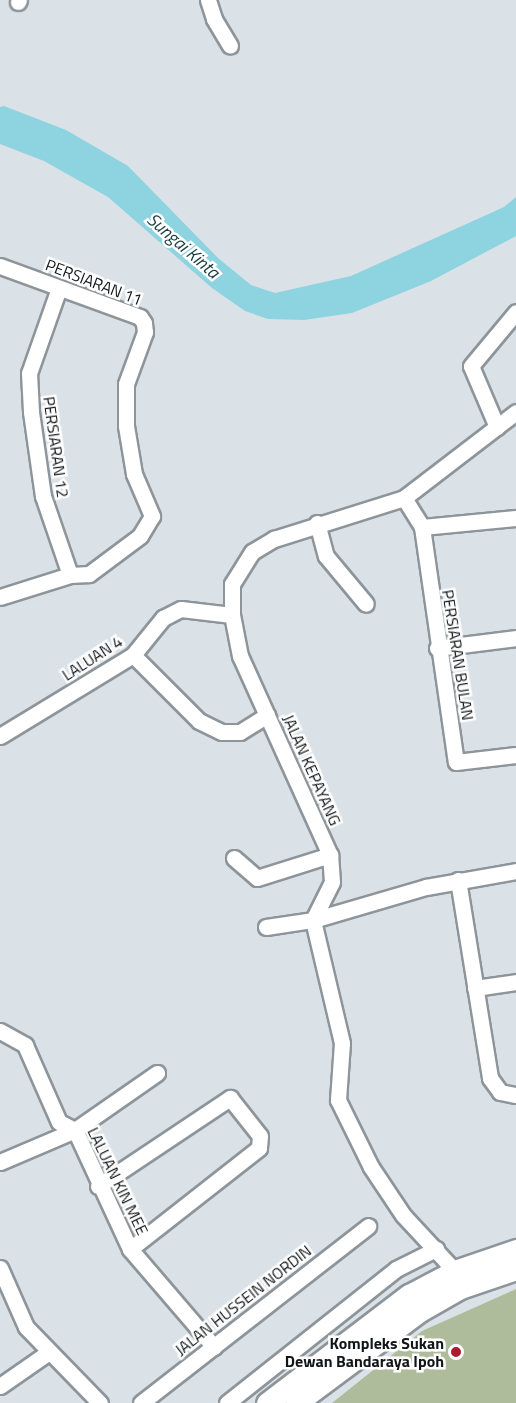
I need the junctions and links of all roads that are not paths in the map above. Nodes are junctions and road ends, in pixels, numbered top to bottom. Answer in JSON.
{"nodes":[{"id":1,"x":208,"y":0,"type":"edge"},
{"id":2,"x":230,"y":46,"type":"dead end"},
{"id":3,"x":0,"y":266,"type":"edge"},
{"id":4,"x":59,"y":288,"type":"junction"},
{"id":5,"x":516,"y":312,"type":"edge"},
{"id":6,"x":516,"y":412,"type":"edge"},
{"id":7,"x":497,"y":427,"type":"junction"},
{"id":8,"x":404,"y":498,"type":"junction"},
{"id":9,"x":516,"y":518,"type":"edge"},
{"id":10,"x":317,"y":523,"type":"junction"},
{"id":11,"x":422,"y":527,"type":"junction"},
{"id":12,"x":70,"y":575,"type":"junction"},
{"id":13,"x":0,"y":597,"type":"edge"},
{"id":14,"x":366,"y":604,"type":"dead end"},
{"id":15,"x":232,"y":615,"type":"junction"},
{"id":16,"x":516,"y":638,"type":"edge"},
{"id":17,"x":437,"y":648,"type":"junction"},
{"id":18,"x":133,"y":655,"type":"junction"},
{"id":19,"x":267,"y":715,"type":"junction"},
{"id":20,"x":0,"y":736,"type":"edge"},
{"id":21,"x":516,"y":755,"type":"edge"},
{"id":22,"x":330,"y":855,"type":"junction"},
{"id":23,"x":234,"y":858,"type":"dead end"},
{"id":24,"x":516,"y":871,"type":"edge"},
{"id":25,"x":458,"y":880,"type":"junction"},
{"id":26,"x":313,"y":920,"type":"junction"},
{"id":27,"x":266,"y":927,"type":"dead end"},
{"id":28,"x":516,"y":982,"type":"edge"},
{"id":29,"x":475,"y":988,"type":"junction"},
{"id":30,"x":0,"y":1031,"type":"edge"},
{"id":31,"x":157,"y":1073,"type":"dead end"},
{"id":32,"x":515,"y":1095,"type":"edge"},
{"id":33,"x":75,"y":1130,"type":"junction"},
{"id":34,"x":0,"y":1162,"type":"edge"},
{"id":35,"x":98,"y":1186,"type":"junction"},
{"id":36,"x":368,"y":1226,"type":"dead end"},
{"id":37,"x":130,"y":1249,"type":"junction"},
{"id":38,"x":436,"y":1249,"type":"junction"},
{"id":39,"x":516,"y":1250,"type":"edge"},
{"id":40,"x":516,"y":1263,"type":"edge"},
{"id":41,"x":0,"y":1268,"type":"edge"},
{"id":42,"x":516,"y":1269,"type":"edge"},
{"id":43,"x":454,"y":1271,"type":"junction"},
{"id":44,"x":214,"y":1347,"type":"junction"},
{"id":45,"x":49,"y":1352,"type":"junction"},
{"id":46,"x":0,"y":1386,"type":"edge"},
{"id":47,"x":100,"y":1403,"type":"edge"},
{"id":48,"x":141,"y":1403,"type":"edge"},
{"id":49,"x":227,"y":1403,"type":"edge"},
{"id":50,"x":267,"y":1403,"type":"edge"},
{"id":51,"x":296,"y":1403,"type":"edge"}],
"edges":[{"from":1,"to":2,"type":"street"},
{"from":3,"to":4,"type":"street","name":"PERSIARAN 11"},
{"from":4,"to":12,"type":"street","name":"PERSIARAN 12"},
{"from":4,"to":12,"type":"street","name":"PERSIARAN 11"},
{"from":5,"to":7,"type":"street"},
{"from":6,"to":7,"type":"street","name":"JALAN KEPAYANG"},
{"from":7,"to":8,"type":"street","name":"JALAN KEPAYANG"},
{"from":8,"to":10,"type":"street","name":"JALAN KEPAYANG"},
{"from":8,"to":11,"type":"street","name":"PERSIARAN BULAN"},
{"from":9,"to":11,"type":"street"},
{"from":10,"to":14,"type":"street"},
{"from":10,"to":15,"type":"street","name":"JALAN KEPAYANG"},
{"from":11,"to":17,"type":"street","name":"PERSIARAN BULAN"},
{"from":12,"to":13,"type":"street"},
{"from":15,"to":18,"type":"street","name":"LALUAN 4"},
{"from":15,"to":19,"type":"street","name":"JALAN KEPAYANG"},
{"from":16,"to":17,"type":"street"},
{"from":17,"to":21,"type":"street","name":"PERSIARAN BULAN"},
{"from":18,"to":19,"type":"street"},
{"from":18,"to":20,"type":"street","name":"LALUAN 4"},
{"from":19,"to":22,"type":"street","name":"JALAN KEPAYANG"},
{"from":22,"to":23,"type":"street"},
{"from":22,"to":26,"type":"street","name":"JALAN KEPAYANG"},
{"from":24,"to":25,"type":"street"},
{"from":25,"to":26,"type":"street"},
{"from":25,"to":29,"type":"street"},
{"from":26,"to":27,"type":"street"},
{"from":26,"to":38,"type":"street"},
{"from":28,"to":29,"type":"street"},
{"from":29,"to":32,"type":"street"},
{"from":30,"to":33,"type":"street","name":"LALUAN KIN MEE"},
{"from":31,"to":33,"type":"street"},
{"from":33,"to":34,"type":"street"},
{"from":33,"to":35,"type":"street","name":"LALUAN KIN MEE"},
{"from":35,"to":37,"type":"street","name":"LALUAN KIN MEE"},
{"from":35,"to":37,"type":"street"},
{"from":36,"to":44,"type":"street","name":"JALAN HUSSEIN NORDIN"},
{"from":37,"to":44,"type":"street","name":"LALUAN KIN MEE"},
{"from":38,"to":43,"type":"street"},
{"from":38,"to":49,"type":"street"},
{"from":39,"to":43,"type":"main road"},
{"from":40,"to":43,"type":"main road"},
{"from":41,"to":45,"type":"street"},
{"from":42,"to":51,"type":"main road"},
{"from":43,"to":50,"type":"main road"},
{"from":44,"to":48,"type":"street","name":"JALAN HUSSEIN NORDIN"},
{"from":45,"to":46,"type":"street"},
{"from":45,"to":47,"type":"street"}]}
